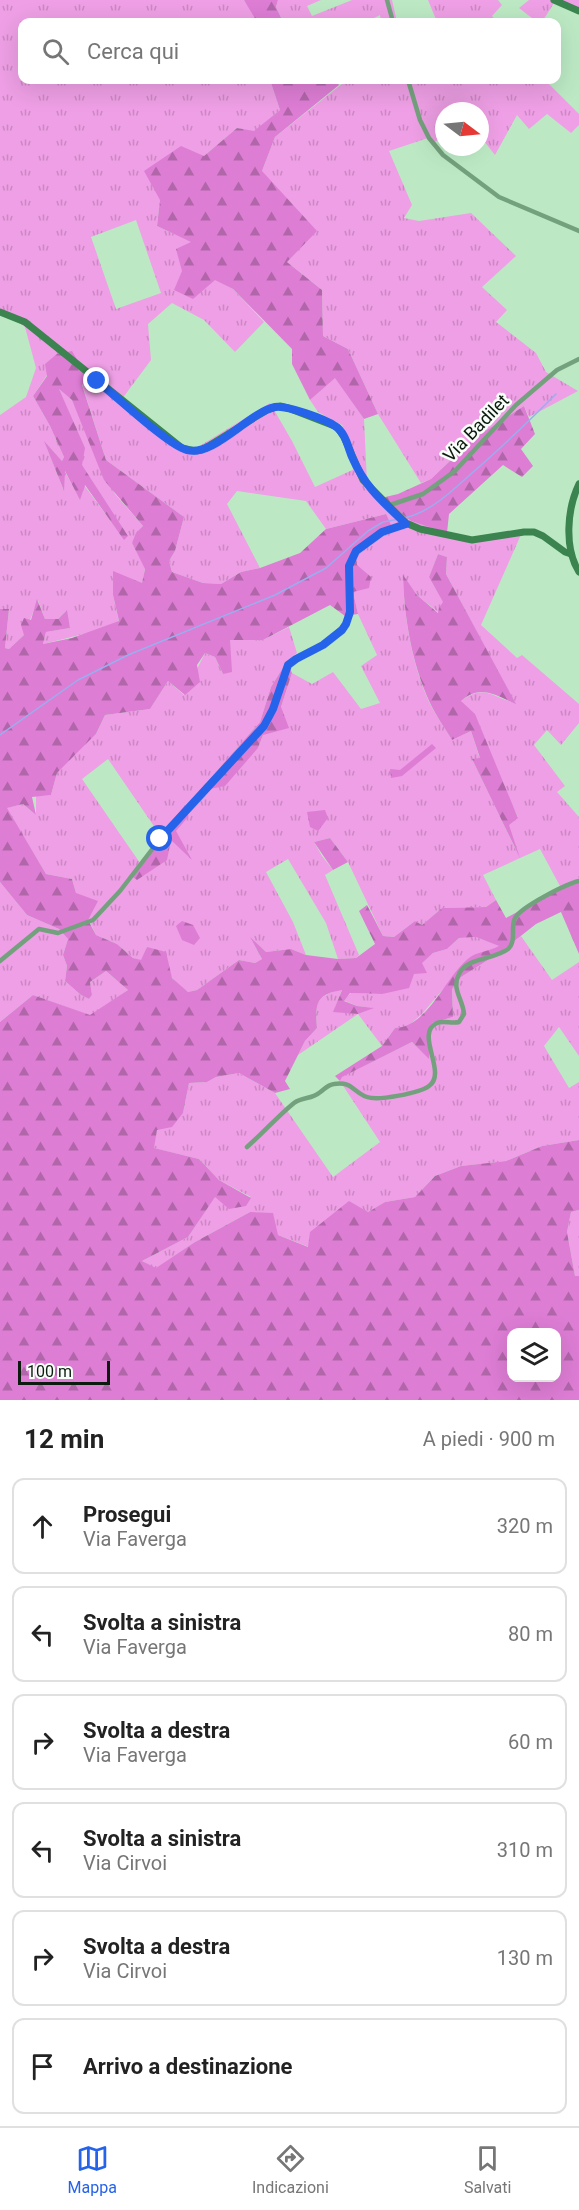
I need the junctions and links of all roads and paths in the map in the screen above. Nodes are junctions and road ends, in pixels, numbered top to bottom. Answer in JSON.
{"nodes":[{"id":1,"x":387,"y":0,"type":"edge"},
{"id":2,"x":554,"y":0,"type":"edge"},
{"id":3,"x":579,"y":11,"type":"edge"},
{"id":4,"x":392,"y":18,"type":"edge"},
{"id":5,"x":409,"y":84,"type":"edge"},
{"id":6,"x":579,"y":231,"type":"edge"},
{"id":7,"x":0,"y":312,"type":"edge"},
{"id":8,"x":579,"y":359,"type":"edge"},
{"id":9,"x":579,"y":484,"type":"edge"},
{"id":10,"x":387,"y":506,"type":"junction"},
{"id":11,"x":406,"y":524,"type":"junction"},
{"id":12,"x":571,"y":554,"type":"junction"},
{"id":13,"x":579,"y":572,"type":"edge"},
{"id":14,"x":579,"y":881,"type":"edge"},
{"id":15,"x":0,"y":961,"type":"edge"},
{"id":16,"x":247,"y":1147,"type":"dead end"}],
"edges":[{"from":1,"to":4,"type":"street"},
{"from":2,"to":3,"type":"street"},
{"from":5,"to":6,"type":"street"},
{"from":7,"to":10,"type":"street"},
{"from":8,"to":10,"type":"street","name":"Via Badilet"},
{"from":9,"to":12,"type":"street"},
{"from":10,"to":11,"type":"street"},
{"from":11,"to":12,"type":"street"},
{"from":11,"to":15,"type":"street"},
{"from":12,"to":13,"type":"street"},
{"from":14,"to":16,"type":"street"}]}
